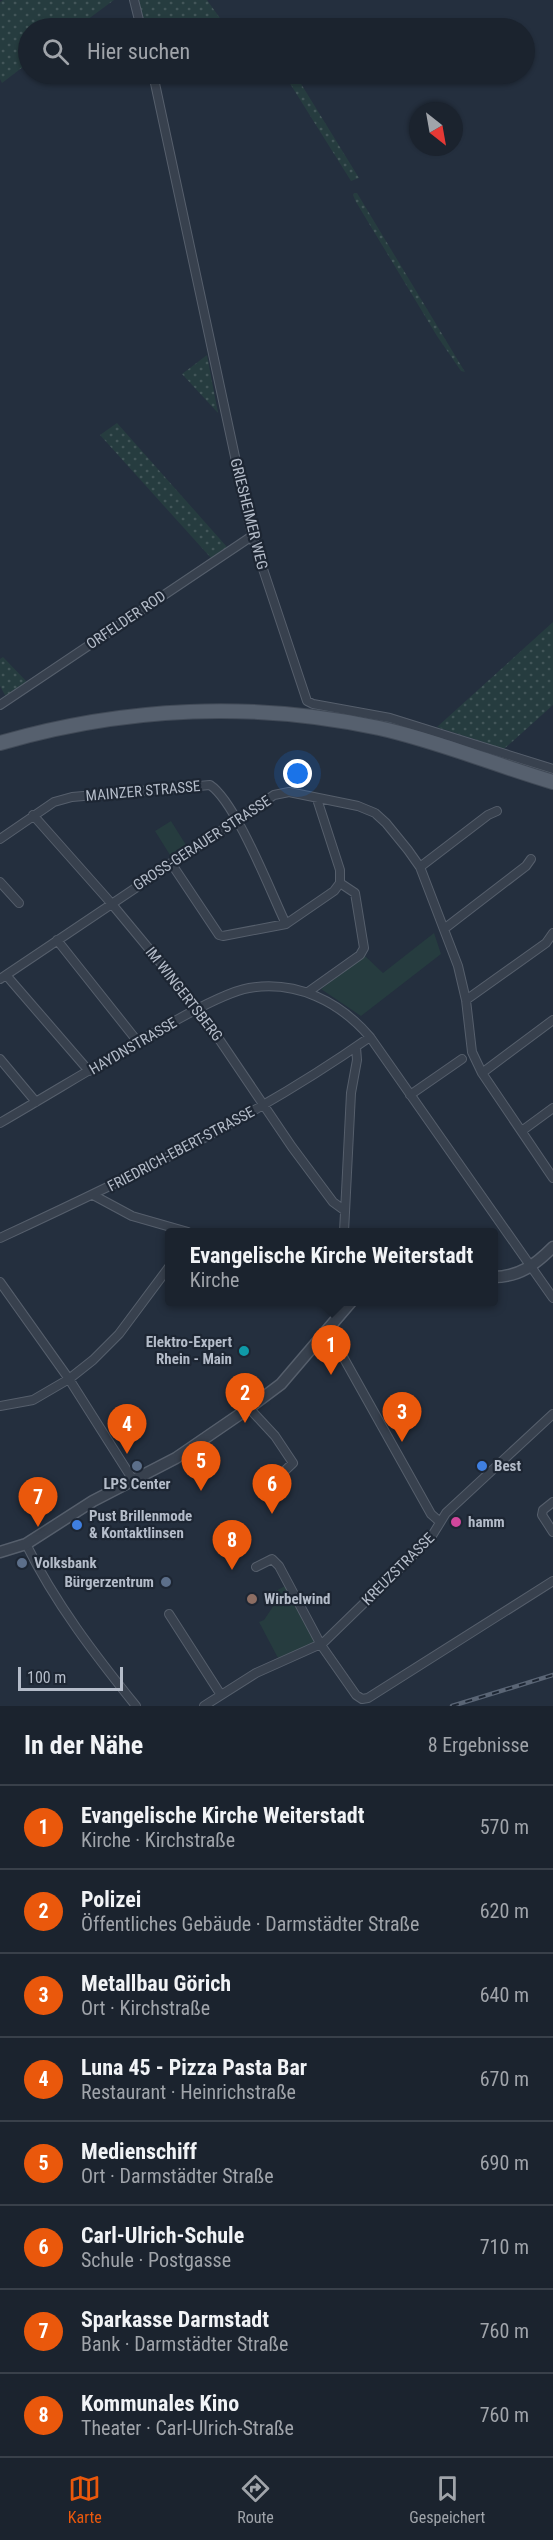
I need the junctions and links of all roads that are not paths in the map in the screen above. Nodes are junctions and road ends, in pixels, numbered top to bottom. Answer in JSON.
{"nodes":[{"id":1,"x":134,"y":0,"type":"edge"},
{"id":2,"x":138,"y":18,"type":"edge"},
{"id":3,"x":155,"y":84,"type":"edge"},
{"id":4,"x":252,"y":536,"type":"junction"},
{"id":5,"x":0,"y":705,"type":"edge"},
{"id":6,"x":0,"y":743,"type":"edge"},
{"id":7,"x":553,"y":769,"type":"edge"},
{"id":8,"x":553,"y":782,"type":"edge"},
{"id":9,"x":317,"y":799,"type":"junction"},
{"id":10,"x":497,"y":811,"type":"dead end"},
{"id":11,"x":33,"y":815,"type":"junction"},
{"id":12,"x":236,"y":819,"type":"junction"},
{"id":13,"x":0,"y":838,"type":"edge"},
{"id":14,"x":531,"y":860,"type":"dead end"},
{"id":15,"x":171,"y":863,"type":"junction"},
{"id":16,"x":420,"y":867,"type":"junction"},
{"id":17,"x":0,"y":882,"type":"edge"},
{"id":18,"x":340,"y":884,"type":"junction"},
{"id":19,"x":19,"y":903,"type":"dead end"},
{"id":20,"x":111,"y":903,"type":"junction"},
{"id":21,"x":286,"y":924,"type":"junction"},
{"id":22,"x":444,"y":929,"type":"junction"},
{"id":23,"x":553,"y":933,"type":"edge"},
{"id":24,"x":57,"y":940,"type":"junction"},
{"id":25,"x":3,"y":977,"type":"edge"},
{"id":26,"x":308,"y":992,"type":"junction"},
{"id":27,"x":466,"y":1000,"type":"junction"},
{"id":28,"x":198,"y":1008,"type":"junction"},
{"id":29,"x":553,"y":1020,"type":"edge"},
{"id":30,"x":370,"y":1037,"type":"junction"},
{"id":31,"x":138,"y":1042,"type":"junction"},
{"id":32,"x":356,"y":1047,"type":"junction"},
{"id":33,"x":0,"y":1059,"type":"edge"},
{"id":34,"x":462,"y":1059,"type":"dead end"},
{"id":35,"x":89,"y":1071,"type":"junction"},
{"id":36,"x":482,"y":1073,"type":"junction"},
{"id":37,"x":410,"y":1095,"type":"junction"},
{"id":38,"x":36,"y":1102,"type":"junction"},
{"id":39,"x":264,"y":1105,"type":"junction"},
{"id":40,"x":553,"y":1108,"type":"edge"},
{"id":41,"x":0,"y":1123,"type":"edge"},
{"id":42,"x":523,"y":1130,"type":"junction"},
{"id":43,"x":553,"y":1178,"type":"edge"},
{"id":44,"x":93,"y":1195,"type":"junction"},
{"id":45,"x":344,"y":1210,"type":"junction"},
{"id":46,"x":172,"y":1228,"type":"edge"},
{"id":47,"x":344,"y":1228,"type":"edge"},
{"id":48,"x":0,"y":1238,"type":"edge"},
{"id":49,"x":553,"y":1247,"type":"edge"},
{"id":50,"x":530,"y":1267,"type":"junction"},
{"id":51,"x":165,"y":1272,"type":"edge"},
{"id":52,"x":498,"y":1277,"type":"edge"},
{"id":53,"x":0,"y":1282,"type":"edge"},
{"id":54,"x":553,"y":1298,"type":"edge"},
{"id":55,"x":348,"y":1306,"type":"edge"},
{"id":56,"x":328,"y":1330,"type":"junction"},
{"id":57,"x":69,"y":1379,"type":"junction"},
{"id":58,"x":0,"y":1406,"type":"edge"},
{"id":59,"x":249,"y":1408,"type":"junction"},
{"id":60,"x":553,"y":1414,"type":"edge"},
{"id":61,"x":277,"y":1478,"type":"dead end"},
{"id":62,"x":133,"y":1480,"type":"junction"},
{"id":63,"x":553,"y":1502,"type":"edge"},
{"id":64,"x":440,"y":1522,"type":"junction"},
{"id":65,"x":553,"y":1532,"type":"edge"},
{"id":66,"x":26,"y":1544,"type":"junction"},
{"id":67,"x":0,"y":1552,"type":"edge"},
{"id":68,"x":256,"y":1567,"type":"dead end"},
{"id":69,"x":553,"y":1581,"type":"edge"},
{"id":70,"x":169,"y":1614,"type":"dead end"},
{"id":71,"x":321,"y":1645,"type":"junction"},
{"id":72,"x":221,"y":1695,"type":"junction"},
{"id":73,"x":136,"y":1706,"type":"edge"},
{"id":74,"x":204,"y":1706,"type":"edge"}],
"edges":[{"from":1,"to":2,"type":"street"},
{"from":3,"to":4,"type":"street","name":"GRIESHEIMER WEG"},
{"from":4,"to":5,"type":"street","name":"ORFELDER ROD"},
{"from":4,"to":7,"type":"street","name":"GRIESHEIMER WEG"},
{"from":6,"to":8,"type":"main road"},
{"from":9,"to":12,"type":"street","name":"GROSS-GERAUER STRASSE"},
{"from":9,"to":16,"type":"street","name":"GROSS-GERAUER STRASSE"},
{"from":9,"to":18,"type":"street"},
{"from":10,"to":16,"type":"street"},
{"from":11,"to":12,"type":"street","name":"MAINZER STRASSE"},
{"from":11,"to":13,"type":"street","name":"MAINZER STRASSE"},
{"from":11,"to":20,"type":"street","name":"IM WINGERTSBERG"},
{"from":12,"to":15,"type":"street","name":"GROSS-GERAUER STRASSE"},
{"from":12,"to":21,"type":"street","name":"MAINZER STRASSE"},
{"from":14,"to":22,"type":"street"},
{"from":15,"to":20,"type":"street","name":"GROSS-GERAUER STRASSE"},
{"from":15,"to":21,"type":"street"},
{"from":16,"to":22,"type":"street","name":"GROSS-GERAUER STRASSE"},
{"from":17,"to":19,"type":"street"},
{"from":18,"to":21,"type":"street"},
{"from":18,"to":26,"type":"street"},
{"from":20,"to":24,"type":"street","name":"GROSS-GERAUER STRASSE"},
{"from":20,"to":28,"type":"street","name":"IM WINGERTSBERG"},
{"from":22,"to":27,"type":"street","name":"GROSS-GERAUER STRASSE"},
{"from":23,"to":27,"type":"street"},
{"from":24,"to":25,"type":"street","name":"GROSS-GERAUER STRASSE"},
{"from":24,"to":31,"type":"street"},
{"from":25,"to":35,"type":"street"},
{"from":26,"to":28,"type":"street","name":"HAYDNSTRASSE"},
{"from":26,"to":30,"type":"street","name":"HAYDNSTRASSE"},
{"from":27,"to":36,"type":"street","name":"GROSS-GERAUER STRASSE"},
{"from":28,"to":31,"type":"street","name":"HAYDNSTRASSE"},
{"from":28,"to":39,"type":"street","name":"IM WINGERTSBERG"},
{"from":29,"to":36,"type":"street"},
{"from":30,"to":32,"type":"street","name":"FRIEDRICH-EBERT-STRASSE"},
{"from":30,"to":37,"type":"street","name":"HAYDNSTRASSE"},
{"from":31,"to":35,"type":"street","name":"HAYDNSTRASSE"},
{"from":32,"to":39,"type":"street","name":"FRIEDRICH-EBERT-STRASSE"},
{"from":32,"to":45,"type":"street"},
{"from":33,"to":38,"type":"street"},
{"from":34,"to":37,"type":"street"},
{"from":35,"to":38,"type":"street","name":"HAYDNSTRASSE"},
{"from":36,"to":42,"type":"street","name":"GROSS-GERAUER STRASSE"},
{"from":37,"to":50,"type":"street","name":"HAYDNSTRASSE"},
{"from":38,"to":41,"type":"street","name":"HAYDNSTRASSE"},
{"from":39,"to":44,"type":"street","name":"FRIEDRICH-EBERT-STRASSE"},
{"from":39,"to":45,"type":"street","name":"IM WINGERTSBERG"},
{"from":40,"to":42,"type":"street"},
{"from":42,"to":43,"type":"street","name":"GROSS-GERAUER STRASSE"},
{"from":44,"to":46,"type":"street"},
{"from":44,"to":48,"type":"street","name":"FRIEDRICH-EBERT-STRASSE"},
{"from":45,"to":47,"type":"street"},
{"from":49,"to":50,"type":"street"},
{"from":50,"to":52,"type":"street"},
{"from":50,"to":54,"type":"street","name":"HAYDNSTRASSE"},
{"from":51,"to":57,"type":"street"},
{"from":53,"to":57,"type":"street"},
{"from":55,"to":56,"type":"street"},
{"from":56,"to":59,"type":"street"},
{"from":56,"to":64,"type":"street"},
{"from":57,"to":58,"type":"street"},
{"from":57,"to":62,"type":"street"},
{"from":59,"to":61,"type":"street"},
{"from":59,"to":62,"type":"street"},
{"from":60,"to":64,"type":"street","name":"KREUZSTRASSE"},
{"from":62,"to":66,"type":"street"},
{"from":63,"to":65,"type":"street"},
{"from":64,"to":71,"type":"street","name":"KREUZSTRASSE"},
{"from":66,"to":67,"type":"street"},
{"from":66,"to":73,"type":"street"},
{"from":68,"to":71,"type":"street"},
{"from":69,"to":71,"type":"street"},
{"from":70,"to":72,"type":"street"},
{"from":71,"to":72,"type":"street","name":"KREUZSTRASSE"},
{"from":72,"to":74,"type":"street","name":"KREUZSTRASSE"}]}
